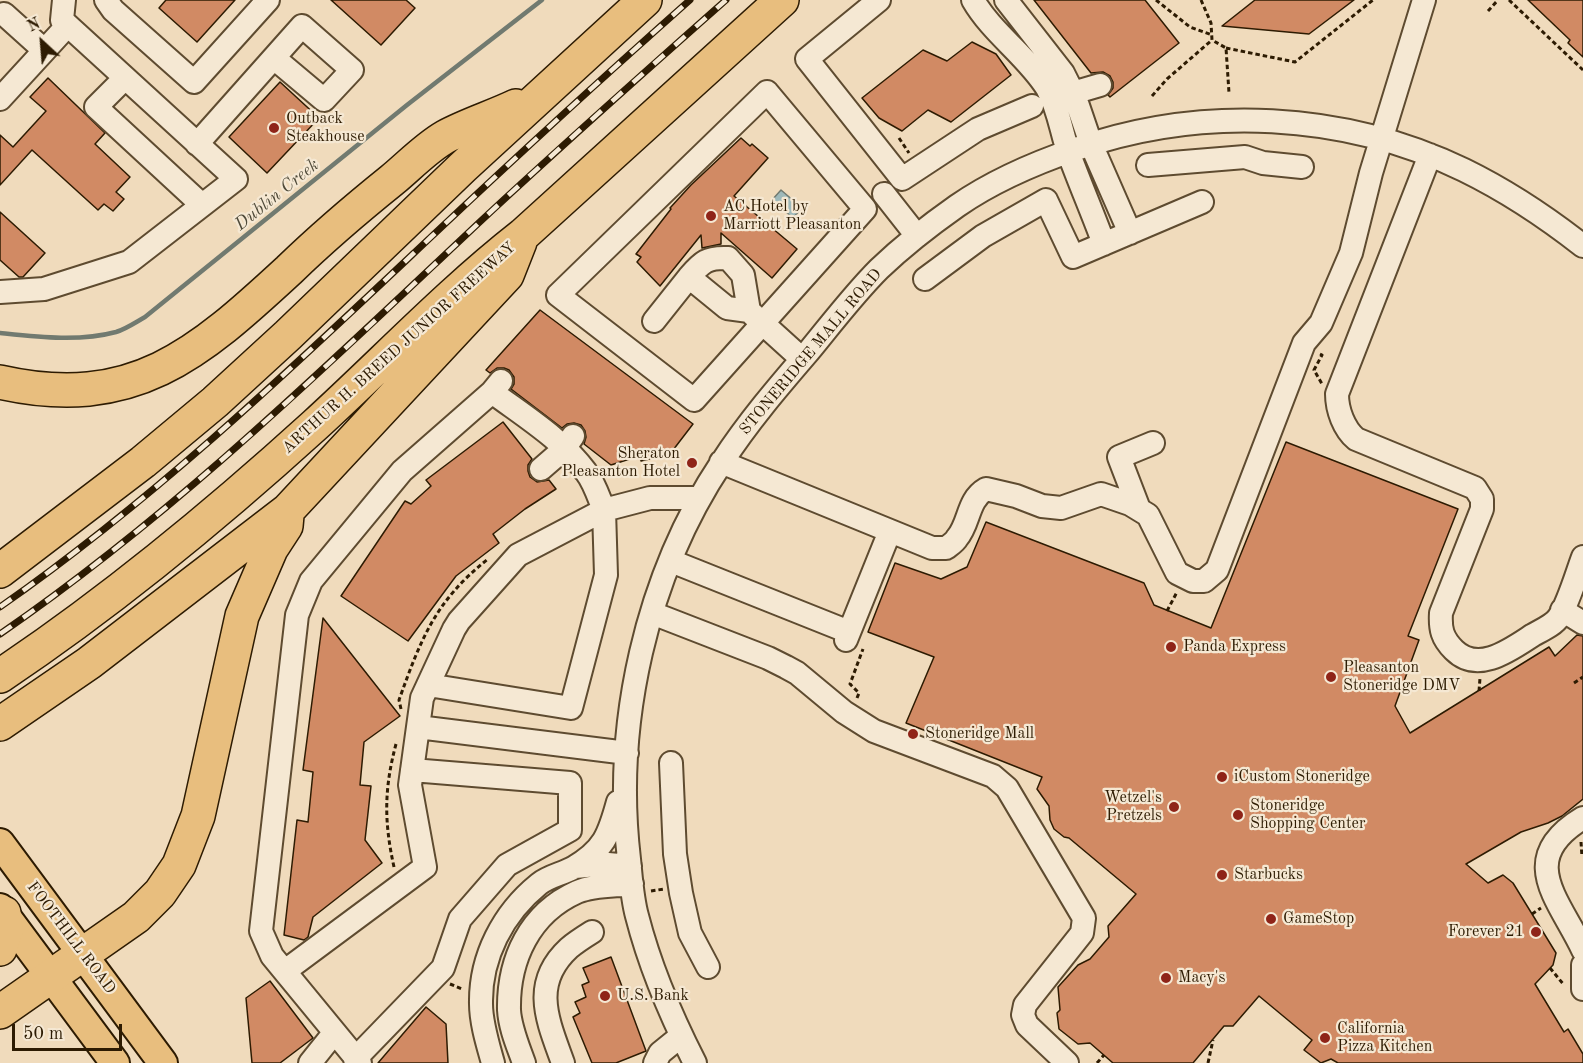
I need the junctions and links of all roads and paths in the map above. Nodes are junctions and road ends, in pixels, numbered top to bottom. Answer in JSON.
{"nodes":[{"id":1,"x":64,"y":0,"type":"edge"},
{"id":2,"x":106,"y":0,"type":"edge"},
{"id":3,"x":267,"y":0,"type":"edge"},
{"id":4,"x":645,"y":0,"type":"edge"},
{"id":5,"x":782,"y":0,"type":"edge"},
{"id":6,"x":879,"y":0,"type":"edge"},
{"id":7,"x":973,"y":0,"type":"edge"},
{"id":8,"x":1156,"y":0,"type":"edge"},
{"id":9,"x":1202,"y":0,"type":"edge"},
{"id":10,"x":1373,"y":0,"type":"edge"},
{"id":11,"x":1424,"y":0,"type":"edge"},
{"id":12,"x":1498,"y":0,"type":"edge"},
{"id":13,"x":1509,"y":0,"type":"edge"},
{"id":14,"x":1012,"y":4,"type":"edge"},
{"id":15,"x":1488,"y":11,"type":"dead end"},
{"id":16,"x":4,"y":14,"type":"dead end"},
{"id":17,"x":67,"y":26,"type":"junction"},
{"id":18,"x":1212,"y":38,"type":"junction"},
{"id":19,"x":1226,"y":48,"type":"junction"},
{"id":20,"x":44,"y":50,"type":"junction"},
{"id":21,"x":274,"y":58,"type":"dead end"},
{"id":22,"x":1029,"y":67,"type":"junction"},
{"id":23,"x":1583,"y":70,"type":"edge"},
{"id":24,"x":124,"y":78,"type":"junction"},
{"id":25,"x":1100,"y":85,"type":"dead end"},
{"id":26,"x":1229,"y":93,"type":"dead end"},
{"id":27,"x":540,"y":96,"type":"junction"},
{"id":28,"x":1152,"y":96,"type":"dead end"},
{"id":29,"x":0,"y":99,"type":"edge"},
{"id":30,"x":1052,"y":99,"type":"junction"},
{"id":31,"x":1382,"y":140,"type":"junction"},
{"id":32,"x":197,"y":144,"type":"junction"},
{"id":33,"x":1091,"y":144,"type":"junction"},
{"id":34,"x":1068,"y":152,"type":"junction"},
{"id":35,"x":1430,"y":155,"type":"junction"},
{"id":36,"x":1148,"y":165,"type":"dead end"},
{"id":37,"x":1302,"y":166,"type":"dead end"},
{"id":38,"x":884,"y":194,"type":"dead end"},
{"id":39,"x":1202,"y":202,"type":"dead end"},
{"id":40,"x":202,"y":205,"type":"junction"},
{"id":41,"x":1130,"y":233,"type":"junction"},
{"id":42,"x":523,"y":235,"type":"junction"},
{"id":43,"x":916,"y":236,"type":"junction"},
{"id":44,"x":1104,"y":244,"type":"junction"},
{"id":45,"x":1583,"y":246,"type":"edge"},
{"id":46,"x":689,"y":277,"type":"junction"},
{"id":47,"x":925,"y":279,"type":"dead end"},
{"id":48,"x":0,"y":292,"type":"edge"},
{"id":49,"x":755,"y":317,"type":"junction"},
{"id":50,"x":654,"y":321,"type":"dead end"},
{"id":51,"x":1322,"y":355,"type":"dead end"},
{"id":52,"x":802,"y":359,"type":"junction"},
{"id":53,"x":0,"y":382,"type":"edge"},
{"id":54,"x":1337,"y":394,"type":"junction"},
{"id":55,"x":568,"y":442,"type":"junction"},
{"id":56,"x":1153,"y":443,"type":"dead end"},
{"id":57,"x":721,"y":462,"type":"junction"},
{"id":58,"x":541,"y":470,"type":"dead end"},
{"id":59,"x":700,"y":498,"type":"junction"},
{"id":60,"x":1138,"y":509,"type":"junction"},
{"id":61,"x":288,"y":510,"type":"junction"},
{"id":62,"x":604,"y":510,"type":"junction"},
{"id":63,"x":890,"y":531,"type":"junction"},
{"id":64,"x":1583,"y":557,"type":"edge"},
{"id":65,"x":671,"y":561,"type":"junction"},
{"id":66,"x":0,"y":571,"type":"edge"},
{"id":67,"x":1562,"y":610,"type":"junction"},
{"id":68,"x":652,"y":613,"type":"junction"},
{"id":69,"x":1583,"y":623,"type":"edge"},
{"id":70,"x":853,"y":640,"type":"junction"},
{"id":71,"x":0,"y":676,"type":"edge"},
{"id":72,"x":1583,"y":678,"type":"edge"},
{"id":73,"x":1574,"y":683,"type":"dead end"},
{"id":74,"x":428,"y":685,"type":"junction"},
{"id":75,"x":856,"y":699,"type":"dead end"},
{"id":76,"x":0,"y":724,"type":"edge"},
{"id":77,"x":418,"y":727,"type":"junction"},
{"id":78,"x":627,"y":753,"type":"junction"},
{"id":79,"x":671,"y":763,"type":"dead end"},
{"id":80,"x":412,"y":770,"type":"junction"},
{"id":81,"x":624,"y":777,"type":"junction"},
{"id":82,"x":1583,"y":818,"type":"edge"},
{"id":83,"x":0,"y":843,"type":"edge"},
{"id":84,"x":573,"y":868,"type":"junction"},
{"id":85,"x":631,"y":875,"type":"junction"},
{"id":86,"x":1543,"y":907,"type":"dead end"},
{"id":87,"x":2,"y":910,"type":"edge"},
{"id":88,"x":1532,"y":914,"type":"dead end"},
{"id":89,"x":592,"y":932,"type":"dead end"},
{"id":90,"x":0,"y":949,"type":"edge"},
{"id":91,"x":1583,"y":950,"type":"edge"},
{"id":92,"x":83,"y":955,"type":"junction"},
{"id":93,"x":1583,"y":965,"type":"edge"},
{"id":94,"x":708,"y":967,"type":"dead end"},
{"id":95,"x":1550,"y":968,"type":"dead end"},
{"id":96,"x":285,"y":971,"type":"junction"},
{"id":97,"x":51,"y":976,"type":"junction"},
{"id":98,"x":1577,"y":989,"type":"edge"},
{"id":99,"x":1583,"y":1010,"type":"edge"},
{"id":100,"x":0,"y":1012,"type":"edge"},
{"id":101,"x":334,"y":1033,"type":"junction"},
{"id":102,"x":681,"y":1036,"type":"junction"},
{"id":103,"x":1213,"y":1040,"type":"dead end"},
{"id":104,"x":1104,"y":1056,"type":"dead end"},
{"id":105,"x":358,"y":1061,"type":"edge"},
{"id":106,"x":115,"y":1063,"type":"edge"},
{"id":107,"x":163,"y":1063,"type":"edge"},
{"id":108,"x":310,"y":1063,"type":"edge"},
{"id":109,"x":493,"y":1063,"type":"edge"},
{"id":110,"x":524,"y":1063,"type":"edge"},
{"id":111,"x":563,"y":1063,"type":"edge"},
{"id":112,"x":654,"y":1063,"type":"edge"},
{"id":113,"x":695,"y":1063,"type":"edge"},
{"id":114,"x":1067,"y":1063,"type":"edge"},
{"id":115,"x":1097,"y":1063,"type":"edge"},
{"id":116,"x":1208,"y":1063,"type":"edge"}],
"edges":[{"from":1,"to":17,"type":"street"},
{"from":2,"to":3,"type":"street"},
{"from":4,"to":27,"type":"highway"},
{"from":5,"to":42,"type":"highway","name":"ARTHUR H. BREED JUNIOR FREEWAY"},
{"from":6,"to":30,"type":"street"},
{"from":7,"to":22,"type":"street"},
{"from":8,"to":18,"type":"path"},
{"from":9,"to":18,"type":"path"},
{"from":10,"to":19,"type":"path"},
{"from":11,"to":31,"type":"street"},
{"from":12,"to":15,"type":"path"},
{"from":13,"to":23,"type":"path"},
{"from":14,"to":22,"type":"street"},
{"from":14,"to":30,"type":"street"},
{"from":16,"to":20,"type":"street"},
{"from":17,"to":20,"type":"street"},
{"from":17,"to":24,"type":"street"},
{"from":18,"to":19,"type":"path"},
{"from":18,"to":28,"type":"path"},
{"from":19,"to":26,"type":"path"},
{"from":20,"to":29,"type":"street"},
{"from":21,"to":32,"type":"street"},
{"from":22,"to":30,"type":"street"},
{"from":24,"to":32,"type":"street"},
{"from":24,"to":40,"type":"street"},
{"from":25,"to":30,"type":"street"},
{"from":27,"to":53,"type":"highway"},
{"from":27,"to":66,"type":"highway"},
{"from":30,"to":33,"type":"street"},
{"from":30,"to":34,"type":"street"},
{"from":31,"to":33,"type":"street","name":"STONERIDGE MALL ROAD"},
{"from":31,"to":35,"type":"street","name":"STONERIDGE MALL ROAD"},
{"from":31,"to":60,"type":"street"},
{"from":32,"to":40,"type":"street"},
{"from":33,"to":34,"type":"street","name":"STONERIDGE MALL ROAD"},
{"from":33,"to":41,"type":"street"},
{"from":34,"to":43,"type":"street","name":"STONERIDGE MALL ROAD"},
{"from":34,"to":44,"type":"street"},
{"from":35,"to":45,"type":"street","name":"STONERIDGE MALL ROAD"},
{"from":35,"to":54,"type":"street"},
{"from":36,"to":37,"type":"street"},
{"from":38,"to":43,"type":"street"},
{"from":39,"to":41,"type":"street"},
{"from":40,"to":48,"type":"street"},
{"from":41,"to":44,"type":"street"},
{"from":42,"to":61,"type":"highway"},
{"from":42,"to":71,"type":"highway","name":"ARTHUR H. BREED JUNIOR FREEWAY"},
{"from":43,"to":52,"type":"street","name":"STONERIDGE MALL ROAD"},
{"from":44,"to":47,"type":"street"},
{"from":46,"to":49,"type":"street"},
{"from":46,"to":49,"type":"street"},
{"from":46,"to":50,"type":"street"},
{"from":49,"to":49,"type":"street"},
{"from":49,"to":52,"type":"street"},
{"from":51,"to":54,"type":"path"},
{"from":52,"to":57,"type":"street","name":"STONERIDGE MALL ROAD"},
{"from":54,"to":67,"type":"street"},
{"from":55,"to":58,"type":"street"},
{"from":55,"to":62,"type":"street"},
{"from":55,"to":96,"type":"street"},
{"from":56,"to":60,"type":"street"},
{"from":57,"to":59,"type":"street","name":"STONERIDGE MALL ROAD"},
{"from":57,"to":63,"type":"street"},
{"from":59,"to":62,"type":"street"},
{"from":59,"to":65,"type":"street","name":"STONERIDGE MALL ROAD"},
{"from":60,"to":63,"type":"street"},
{"from":61,"to":76,"type":"highway"},
{"from":61,"to":92,"type":"highway"},
{"from":62,"to":74,"type":"street"},
{"from":62,"to":74,"type":"street"},
{"from":63,"to":70,"type":"street"},
{"from":64,"to":67,"type":"street"},
{"from":65,"to":68,"type":"street","name":"STONERIDGE MALL ROAD"},
{"from":65,"to":70,"type":"street"},
{"from":67,"to":69,"type":"street"},
{"from":68,"to":78,"type":"street","name":"STONERIDGE MALL ROAD"},
{"from":68,"to":114,"type":"street"},
{"from":70,"to":75,"type":"path"},
{"from":72,"to":73,"type":"path"},
{"from":74,"to":77,"type":"street"},
{"from":77,"to":78,"type":"street"},
{"from":77,"to":80,"type":"street"},
{"from":78,"to":81,"type":"street","name":"STONERIDGE MALL ROAD"},
{"from":79,"to":94,"type":"street"},
{"from":80,"to":96,"type":"street"},
{"from":80,"to":105,"type":"street"},
{"from":81,"to":84,"type":"street"},
{"from":81,"to":85,"type":"street","name":"STONERIDGE MALL ROAD"},
{"from":82,"to":91,"type":"street"},
{"from":83,"to":92,"type":"main road","name":"FOOTHILL ROAD"},
{"from":84,"to":85,"type":"street"},
{"from":84,"to":109,"type":"street"},
{"from":85,"to":102,"type":"street","name":"STONERIDGE MALL ROAD"},
{"from":85,"to":110,"type":"street"},
{"from":86,"to":88,"type":"path"},
{"from":87,"to":90,"type":"highway"},
{"from":87,"to":97,"type":"main road"},
{"from":89,"to":111,"type":"street"},
{"from":92,"to":97,"type":"highway"},
{"from":92,"to":107,"type":"main road","name":"FOOTHILL ROAD"},
{"from":93,"to":98,"type":"street"},
{"from":95,"to":98,"type":"path"},
{"from":96,"to":101,"type":"street"},
{"from":97,"to":100,"type":"highway"},
{"from":97,"to":106,"type":"main road"},
{"from":98,"to":99,"type":"street"},
{"from":101,"to":105,"type":"street"},
{"from":101,"to":108,"type":"street"},
{"from":102,"to":112,"type":"street"},
{"from":102,"to":113,"type":"street","name":"STONERIDGE MALL ROAD"},
{"from":103,"to":116,"type":"path"},
{"from":104,"to":115,"type":"path"}]}
